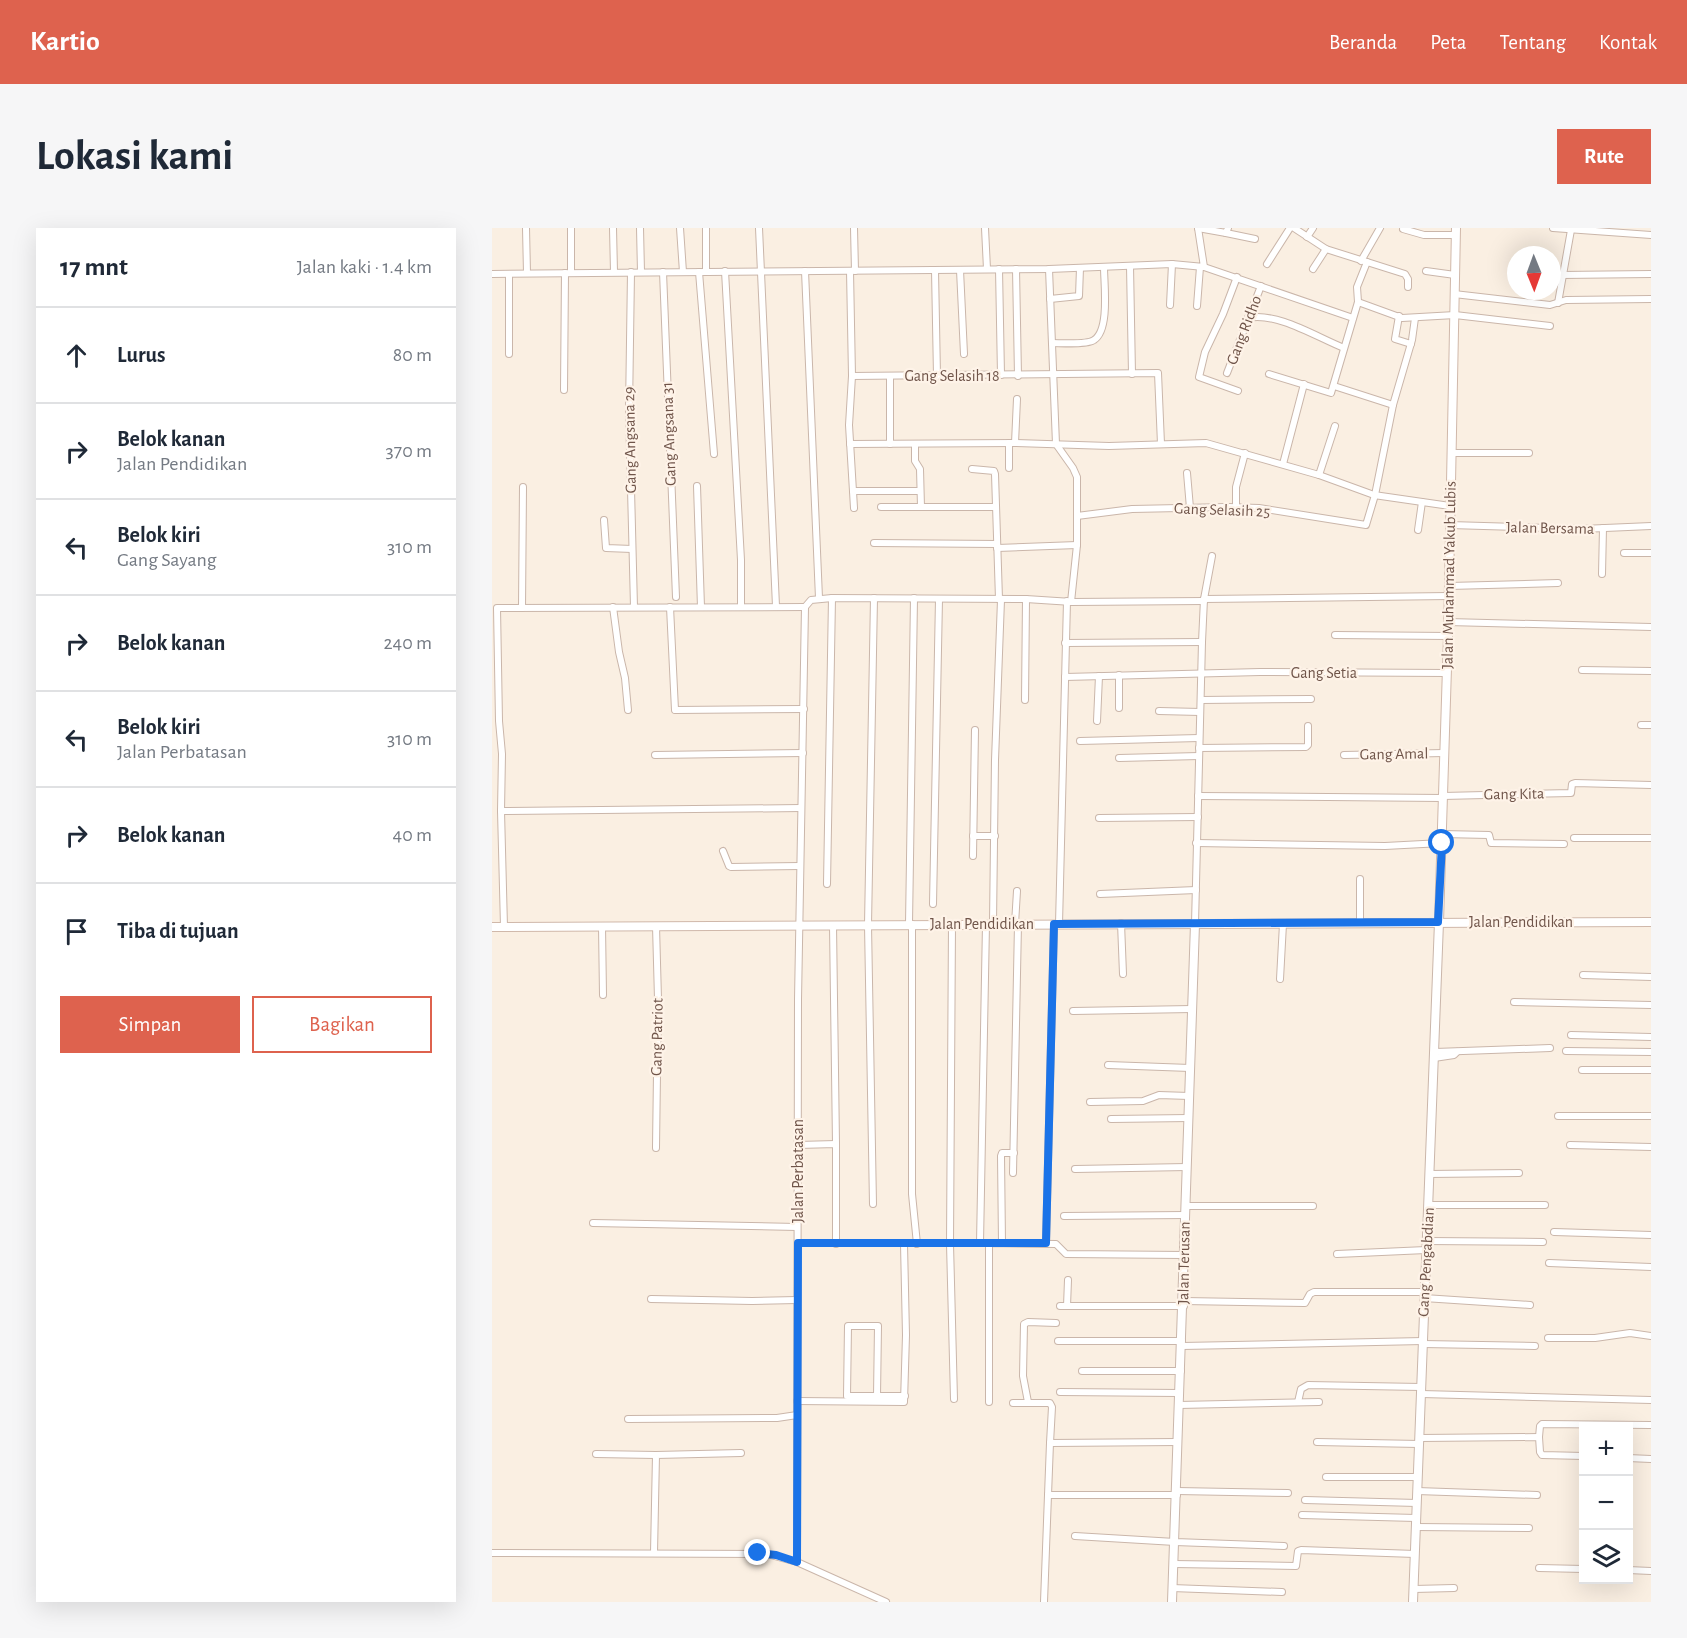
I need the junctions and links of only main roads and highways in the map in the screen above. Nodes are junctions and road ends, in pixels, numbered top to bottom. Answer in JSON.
{"nodes":[{"id":1,"x":1456,"y":232,"type":"edge"},
{"id":2,"x":1438,"y":922,"type":"junction"},
{"id":3,"x":1651,"y":922,"type":"edge"},
{"id":4,"x":492,"y":927,"type":"edge"}],
"edges":[{"from":1,"to":2,"type":"main road","name":"Jalan Muhammad Yakub Lubis"},
{"from":2,"to":3,"type":"main road","name":"Jalan Pendidikan"},
{"from":2,"to":4,"type":"main road","name":"Jalan Pendidikan"}]}
